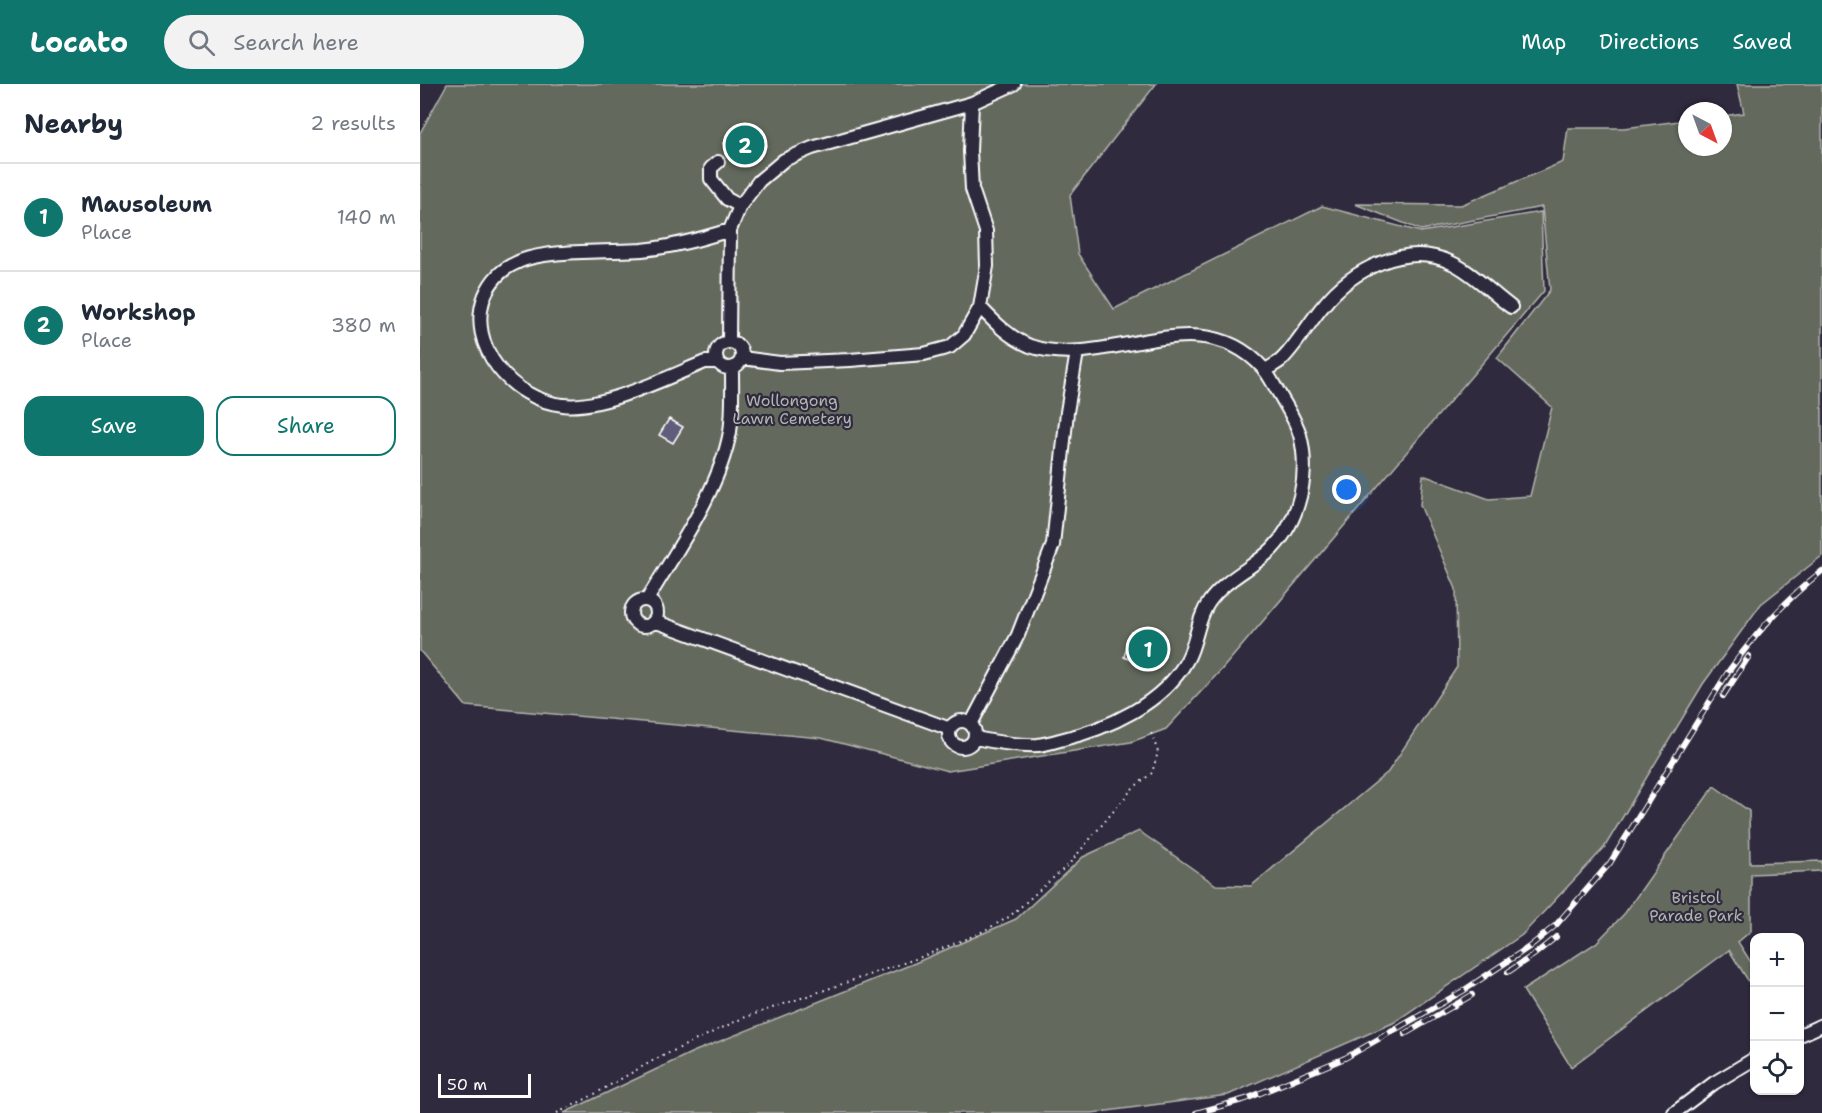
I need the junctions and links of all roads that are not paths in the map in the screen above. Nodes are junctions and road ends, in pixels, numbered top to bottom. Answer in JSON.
{"nodes":[{"id":1,"x":1014,"y":84,"type":"edge"},
{"id":2,"x":972,"y":103,"type":"junction"},
{"id":3,"x":718,"y":162,"type":"dead end"},
{"id":4,"x":740,"y":206,"type":"junction"},
{"id":5,"x":730,"y":230,"type":"junction"},
{"id":6,"x":980,"y":307,"type":"junction"},
{"id":7,"x":1511,"y":307,"type":"dead end"},
{"id":8,"x":729,"y":342,"type":"junction"},
{"id":9,"x":1077,"y":352,"type":"junction"},
{"id":10,"x":742,"y":358,"type":"junction"},
{"id":11,"x":718,"y":362,"type":"junction"},
{"id":12,"x":732,"y":368,"type":"junction"},
{"id":13,"x":1265,"y":371,"type":"junction"},
{"id":14,"x":647,"y":600,"type":"junction"},
{"id":15,"x":654,"y":621,"type":"junction"},
{"id":16,"x":971,"y":724,"type":"junction"},
{"id":17,"x":950,"y":729,"type":"junction"},
{"id":18,"x":975,"y":738,"type":"junction"},
{"id":19,"x":1822,"y":1025,"type":"edge"},
{"id":20,"x":1804,"y":1033,"type":"edge"},
{"id":21,"x":1750,"y":1062,"type":"edge"},
{"id":22,"x":1674,"y":1113,"type":"edge"}],
"edges":[{"from":1,"to":2,"type":"street"},
{"from":2,"to":4,"type":"street"},
{"from":2,"to":6,"type":"street"},
{"from":3,"to":4,"type":"street"},
{"from":4,"to":5,"type":"street"},
{"from":5,"to":8,"type":"street"},
{"from":5,"to":11,"type":"street"},
{"from":6,"to":9,"type":"street"},
{"from":6,"to":10,"type":"street"},
{"from":7,"to":13,"type":"street"},
{"from":8,"to":10,"type":"street"},
{"from":8,"to":11,"type":"street"},
{"from":9,"to":13,"type":"street"},
{"from":9,"to":16,"type":"street"},
{"from":10,"to":12,"type":"street"},
{"from":11,"to":12,"type":"street"},
{"from":12,"to":14,"type":"street"},
{"from":13,"to":18,"type":"street"},
{"from":14,"to":15,"type":"street"},
{"from":14,"to":15,"type":"street"},
{"from":15,"to":17,"type":"street"},
{"from":16,"to":17,"type":"street"},
{"from":16,"to":18,"type":"street"},
{"from":17,"to":18,"type":"street"},
{"from":19,"to":20,"type":"street"},
{"from":21,"to":22,"type":"street"}]}
